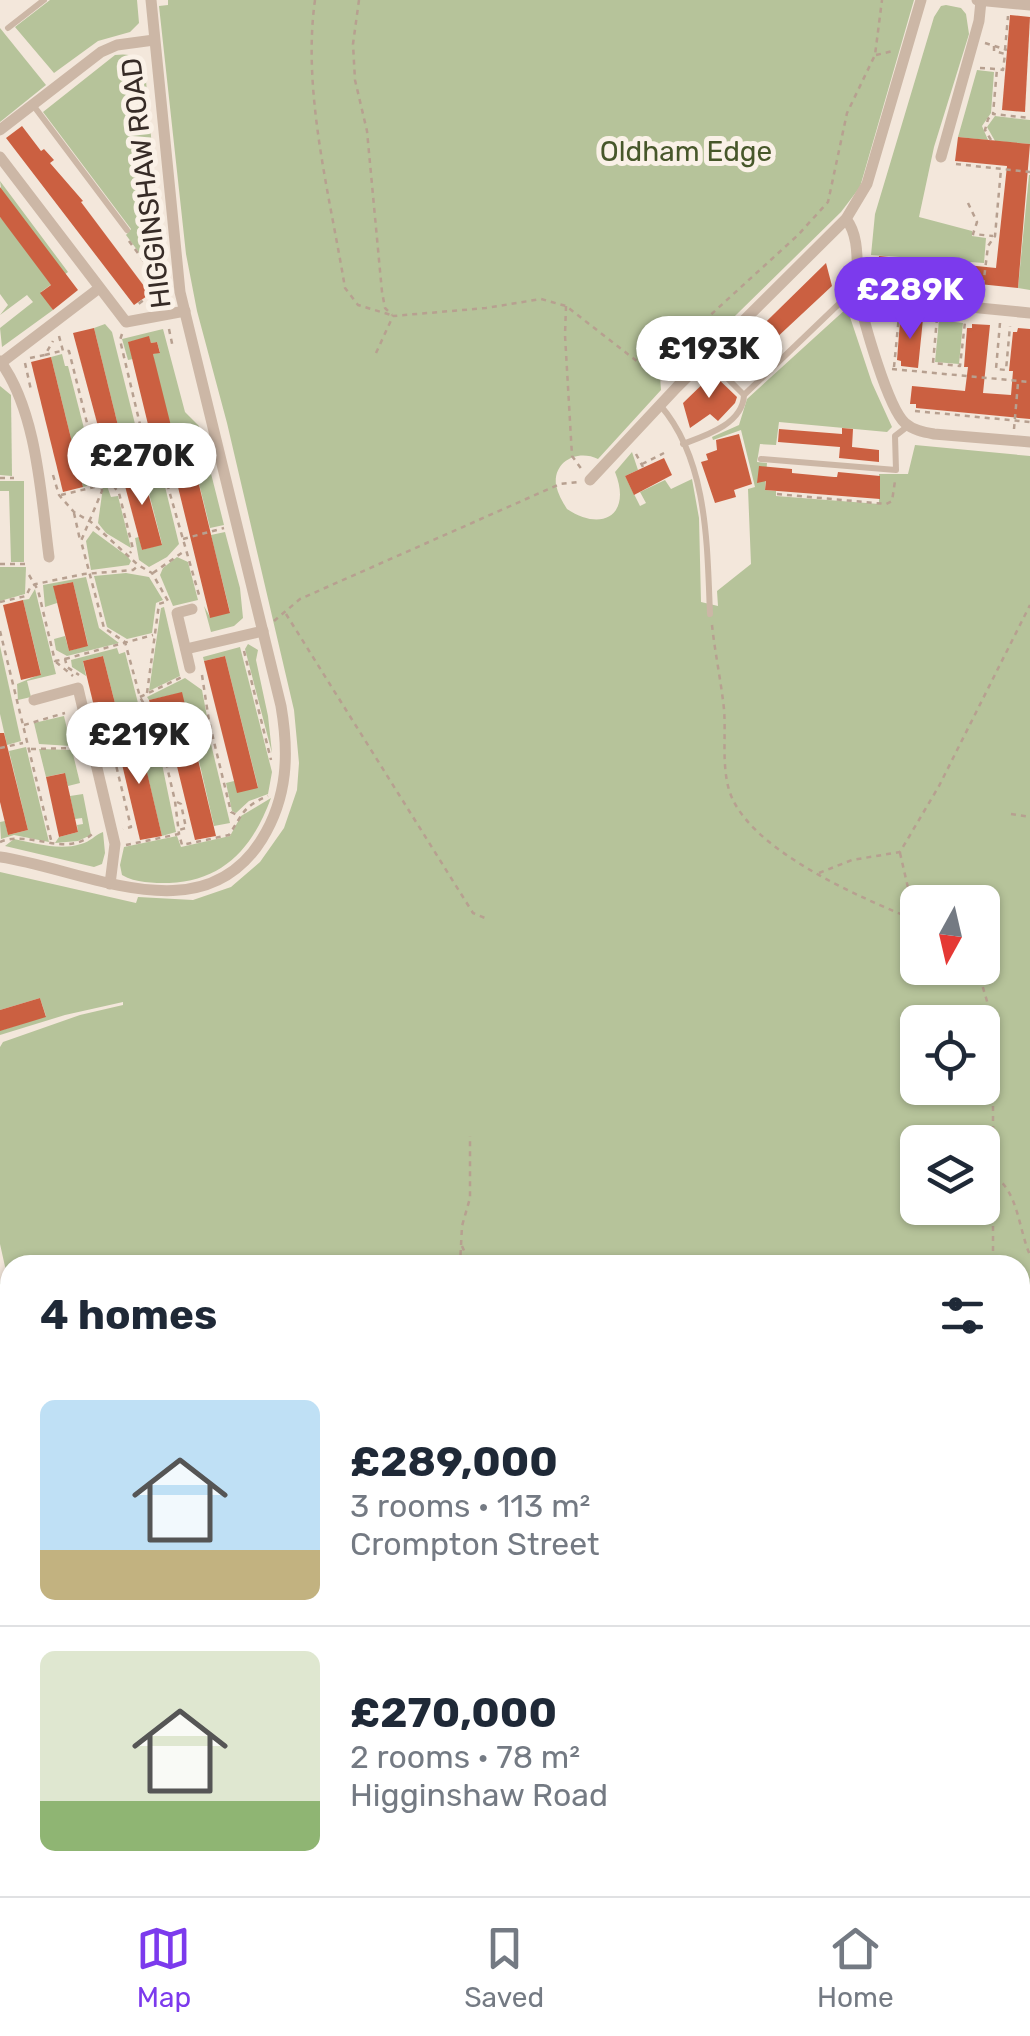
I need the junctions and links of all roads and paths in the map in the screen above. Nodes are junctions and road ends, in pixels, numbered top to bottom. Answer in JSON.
{"nodes":[{"id":1,"x":44,"y":0,"type":"edge"},
{"id":2,"x":151,"y":0,"type":"edge"},
{"id":3,"x":315,"y":0,"type":"edge"},
{"id":4,"x":360,"y":0,"type":"edge"},
{"id":5,"x":882,"y":0,"type":"edge"},
{"id":6,"x":921,"y":0,"type":"edge"},
{"id":7,"x":979,"y":0,"type":"edge"},
{"id":8,"x":1030,"y":5,"type":"edge"},
{"id":9,"x":1008,"y":13,"type":"dead end"},
{"id":10,"x":8,"y":28,"type":"dead end"},
{"id":11,"x":154,"y":40,"type":"junction"},
{"id":12,"x":982,"y":43,"type":"dead end"},
{"id":13,"x":994,"y":46,"type":"junction"},
{"id":14,"x":906,"y":50,"type":"junction"},
{"id":15,"x":875,"y":55,"type":"junction"},
{"id":16,"x":975,"y":68,"type":"dead end"},
{"id":17,"x":996,"y":70,"type":"junction"},
{"id":18,"x":33,"y":104,"type":"junction"},
{"id":19,"x":993,"y":114,"type":"junction"},
{"id":20,"x":1030,"y":118,"type":"edge"},
{"id":21,"x":0,"y":130,"type":"edge"},
{"id":22,"x":991,"y":140,"type":"dead end"},
{"id":23,"x":0,"y":157,"type":"edge"},
{"id":24,"x":941,"y":157,"type":"dead end"},
{"id":25,"x":956,"y":164,"type":"dead end"},
{"id":26,"x":1001,"y":169,"type":"junction"},
{"id":27,"x":1030,"y":172,"type":"edge"},
{"id":28,"x":968,"y":203,"type":"dead end"},
{"id":29,"x":846,"y":219,"type":"junction"},
{"id":30,"x":126,"y":233,"type":"joint"},
{"id":31,"x":995,"y":236,"type":"junction"},
{"id":32,"x":868,"y":281,"type":"dead end"},
{"id":33,"x":98,"y":289,"type":"junction"},
{"id":34,"x":892,"y":291,"type":"dead end"},
{"id":35,"x":859,"y":294,"type":"junction"},
{"id":36,"x":982,"y":299,"type":"dead end"},
{"id":37,"x":566,"y":306,"type":"junction"},
{"id":38,"x":185,"y":311,"type":"junction"},
{"id":39,"x":863,"y":311,"type":"junction"},
{"id":40,"x":1030,"y":313,"type":"edge"},
{"id":41,"x":899,"y":314,"type":"dead end"},
{"id":42,"x":393,"y":316,"type":"junction"},
{"id":43,"x":127,"y":317,"type":"junction"},
{"id":44,"x":938,"y":318,"type":"dead end"},
{"id":45,"x":965,"y":320,"type":"dead end"},
{"id":46,"x":1000,"y":324,"type":"dead end"},
{"id":47,"x":1011,"y":324,"type":"dead end"},
{"id":48,"x":169,"y":328,"type":"dead end"},
{"id":49,"x":173,"y":348,"type":"dead end"},
{"id":50,"x":63,"y":350,"type":"junction"},
{"id":51,"x":376,"y":353,"type":"dead end"},
{"id":52,"x":887,"y":353,"type":"dead end"},
{"id":53,"x":895,"y":354,"type":"junction"},
{"id":54,"x":46,"y":355,"type":"junction"},
{"id":55,"x":706,"y":357,"type":"junction"},
{"id":56,"x":1,"y":362,"type":"edge"},
{"id":57,"x":1018,"y":380,"type":"junction"},
{"id":58,"x":1030,"y":382,"type":"edge"},
{"id":59,"x":673,"y":383,"type":"junction"},
{"id":60,"x":744,"y":396,"type":"junction"},
{"id":61,"x":35,"y":405,"type":"dead end"},
{"id":62,"x":660,"y":405,"type":"junction"},
{"id":63,"x":908,"y":410,"type":"dead end"},
{"id":64,"x":934,"y":413,"type":"junction"},
{"id":65,"x":1014,"y":420,"type":"junction"},
{"id":66,"x":1030,"y":422,"type":"edge"},
{"id":67,"x":933,"y":424,"type":"dead end"},
{"id":68,"x":908,"y":426,"type":"junction"},
{"id":69,"x":1014,"y":431,"type":"dead end"},
{"id":70,"x":143,"y":437,"type":"junction"},
{"id":71,"x":1030,"y":442,"type":"edge"},
{"id":72,"x":683,"y":444,"type":"junction"},
{"id":73,"x":633,"y":448,"type":"dead end"},
{"id":74,"x":153,"y":452,"type":"junction"},
{"id":75,"x":146,"y":453,"type":"junction"},
{"id":76,"x":664,"y":453,"type":"dead end"},
{"id":77,"x":761,"y":459,"type":"dead end"},
{"id":78,"x":98,"y":466,"type":"junction"},
{"id":79,"x":896,"y":470,"type":"junction"},
{"id":80,"x":54,"y":477,"type":"dead end"},
{"id":81,"x":0,"y":478,"type":"edge"},
{"id":82,"x":14,"y":478,"type":"dead end"},
{"id":83,"x":590,"y":480,"type":"junction"},
{"id":84,"x":108,"y":484,"type":"junction"},
{"id":85,"x":101,"y":485,"type":"junction"},
{"id":86,"x":777,"y":494,"type":"dead end"},
{"id":87,"x":59,"y":495,"type":"junction"},
{"id":88,"x":74,"y":512,"type":"junction"},
{"id":89,"x":92,"y":522,"type":"junction"},
{"id":90,"x":227,"y":527,"type":"dead end"},
{"id":91,"x":182,"y":539,"type":"junction"},
{"id":92,"x":81,"y":541,"type":"junction"},
{"id":93,"x":184,"y":551,"type":"junction"},
{"id":94,"x":130,"y":555,"type":"junction"},
{"id":95,"x":49,"y":557,"type":"dead end"},
{"id":96,"x":0,"y":564,"type":"edge"},
{"id":97,"x":28,"y":564,"type":"dead end"},
{"id":98,"x":138,"y":566,"type":"junction"},
{"id":99,"x":152,"y":573,"type":"junction"},
{"id":100,"x":89,"y":574,"type":"junction"},
{"id":101,"x":29,"y":575,"type":"dead end"},
{"id":102,"x":36,"y":584,"type":"junction"},
{"id":103,"x":0,"y":602,"type":"edge"},
{"id":104,"x":1030,"y":605,"type":"edge"},
{"id":105,"x":197,"y":608,"type":"joint"},
{"id":106,"x":285,"y":612,"type":"junction"},
{"id":107,"x":710,"y":614,"type":"joint"},
{"id":108,"x":263,"y":630,"type":"junction"},
{"id":109,"x":0,"y":631,"type":"edge"},
{"id":110,"x":155,"y":635,"type":"junction"},
{"id":111,"x":125,"y":642,"type":"junction"},
{"id":112,"x":242,"y":645,"type":"dead end"},
{"id":113,"x":186,"y":650,"type":"junction"},
{"id":114,"x":65,"y":659,"type":"junction"},
{"id":115,"x":56,"y":661,"type":"junction"},
{"id":116,"x":258,"y":671,"type":"dead end"},
{"id":117,"x":191,"y":673,"type":"junction"},
{"id":118,"x":249,"y":673,"type":"junction"},
{"id":119,"x":81,"y":683,"type":"junction"},
{"id":120,"x":146,"y":695,"type":"junction"},
{"id":121,"x":140,"y":697,"type":"junction"},
{"id":122,"x":34,"y":700,"type":"dead end"},
{"id":123,"x":265,"y":700,"type":"dead end"},
{"id":124,"x":256,"y":702,"type":"junction"},
{"id":125,"x":144,"y":704,"type":"junction"},
{"id":126,"x":65,"y":713,"type":"dead end"},
{"id":127,"x":151,"y":717,"type":"junction"},
{"id":128,"x":140,"y":720,"type":"junction"},
{"id":129,"x":22,"y":726,"type":"junction"},
{"id":130,"x":108,"y":728,"type":"junction"},
{"id":131,"x":96,"y":730,"type":"dead end"},
{"id":132,"x":214,"y":740,"type":"junction"},
{"id":133,"x":26,"y":742,"type":"junction"},
{"id":134,"x":0,"y":748,"type":"edge"},
{"id":135,"x":74,"y":748,"type":"dead end"},
{"id":136,"x":30,"y":749,"type":"junction"},
{"id":137,"x":164,"y":752,"type":"junction"},
{"id":138,"x":274,"y":770,"type":"dead end"},
{"id":139,"x":269,"y":795,"type":"dead end"},
{"id":140,"x":107,"y":806,"type":"junction"},
{"id":141,"x":1010,"y":814,"type":"dead end"},
{"id":142,"x":238,"y":816,"type":"junction"},
{"id":143,"x":1030,"y":818,"type":"edge"},
{"id":144,"x":94,"y":832,"type":"dead end"},
{"id":145,"x":179,"y":832,"type":"junction"},
{"id":146,"x":0,"y":842,"type":"edge"},
{"id":147,"x":52,"y":844,"type":"junction"},
{"id":148,"x":125,"y":845,"type":"dead end"},
{"id":149,"x":900,"y":852,"type":"junction"},
{"id":150,"x":0,"y":858,"type":"edge"},
{"id":151,"x":816,"y":874,"type":"junction"},
{"id":152,"x":110,"y":884,"type":"junction"},
{"id":153,"x":908,"y":885,"type":"edge"},
{"id":154,"x":900,"y":914,"type":"edge"},
{"id":155,"x":485,"y":918,"type":"dead end"},
{"id":156,"x":982,"y":985,"type":"edge"},
{"id":157,"x":993,"y":1125,"type":"edge"},
{"id":158,"x":470,"y":1136,"type":"dead end"},
{"id":159,"x":1000,"y":1179,"type":"edge"},
{"id":160,"x":993,"y":1225,"type":"edge"},
{"id":161,"x":461,"y":1244,"type":"junction"},
{"id":162,"x":460,"y":1255,"type":"edge"},
{"id":163,"x":466,"y":1255,"type":"edge"},
{"id":164,"x":993,"y":1255,"type":"edge"},
{"id":165,"x":1030,"y":1255,"type":"edge"}],
"edges":[{"from":1,"to":10,"type":"lane"},
{"from":2,"to":11,"type":"street","name":"HIGGINSHAW ROAD"},
{"from":3,"to":42,"type":"path"},
{"from":4,"to":42,"type":"path"},
{"from":5,"to":15,"type":"path"},
{"from":6,"to":14,"type":"street"},
{"from":7,"to":8,"type":"street"},
{"from":7,"to":24,"type":"street"},
{"from":9,"to":13,"type":"path"},
{"from":11,"to":18,"type":"street"},
{"from":11,"to":38,"type":"street","name":"HIGGINSHAW ROAD"},
{"from":12,"to":13,"type":"path"},
{"from":13,"to":17,"type":"path"},
{"from":14,"to":15,"type":"path"},
{"from":14,"to":29,"type":"street"},
{"from":15,"to":59,"type":"path"},
{"from":16,"to":17,"type":"path"},
{"from":17,"to":19,"type":"path"},
{"from":18,"to":21,"type":"street"},
{"from":18,"to":30,"type":"lane"},
{"from":19,"to":20,"type":"path"},
{"from":19,"to":22,"type":"path"},
{"from":23,"to":33,"type":"street"},
{"from":25,"to":26,"type":"path"},
{"from":26,"to":27,"type":"path"},
{"from":26,"to":31,"type":"path"},
{"from":28,"to":31,"type":"path"},
{"from":29,"to":35,"type":"street"},
{"from":29,"to":55,"type":"street"},
{"from":30,"to":43,"type":"path"},
{"from":31,"to":36,"type":"path"},
{"from":32,"to":34,"type":"path"},
{"from":33,"to":43,"type":"street"},
{"from":33,"to":56,"type":"street"},
{"from":35,"to":39,"type":"street"},
{"from":35,"to":60,"type":"lane"},
{"from":37,"to":42,"type":"path"},
{"from":37,"to":59,"type":"path"},
{"from":37,"to":83,"type":"path"},
{"from":38,"to":43,"type":"street"},
{"from":38,"to":108,"type":"street","name":"HIGGINSHAW ROAD"},
{"from":39,"to":40,"type":"street"},
{"from":39,"to":68,"type":"street"},
{"from":41,"to":53,"type":"path"},
{"from":42,"to":51,"type":"path"},
{"from":43,"to":70,"type":"path"},
{"from":44,"to":45,"type":"path"},
{"from":46,"to":47,"type":"path"},
{"from":48,"to":49,"type":"path"},
{"from":50,"to":54,"type":"path"},
{"from":50,"to":54,"type":"path"},
{"from":50,"to":78,"type":"path"},
{"from":52,"to":53,"type":"path"},
{"from":53,"to":57,"type":"path"},
{"from":54,"to":61,"type":"path"},
{"from":55,"to":59,"type":"street"},
{"from":55,"to":60,"type":"lane"},
{"from":56,"to":95,"type":"street"},
{"from":57,"to":58,"type":"path"},
{"from":57,"to":65,"type":"path"},
{"from":59,"to":62,"type":"street"},
{"from":60,"to":72,"type":"lane"},
{"from":62,"to":72,"type":"lane"},
{"from":62,"to":83,"type":"street"},
{"from":63,"to":64,"type":"path"},
{"from":64,"to":65,"type":"path"},
{"from":64,"to":67,"type":"path"},
{"from":65,"to":66,"type":"path"},
{"from":65,"to":69,"type":"path"},
{"from":68,"to":71,"type":"street"},
{"from":68,"to":79,"type":"lane"},
{"from":70,"to":74,"type":"path"},
{"from":70,"to":75,"type":"path"},
{"from":72,"to":107,"type":"lane"},
{"from":73,"to":76,"type":"path"},
{"from":74,"to":75,"type":"path"},
{"from":74,"to":91,"type":"path"},
{"from":75,"to":78,"type":"path"},
{"from":77,"to":79,"type":"lane"},
{"from":78,"to":84,"type":"path"},
{"from":78,"to":85,"type":"path"},
{"from":79,"to":86,"type":"path"},
{"from":80,"to":87,"type":"path"},
{"from":81,"to":82,"type":"path"},
{"from":83,"to":106,"type":"path"},
{"from":84,"to":85,"type":"path"},
{"from":84,"to":94,"type":"path"},
{"from":85,"to":87,"type":"path"},
{"from":85,"to":89,"type":"path"},
{"from":87,"to":88,"type":"path"},
{"from":88,"to":89,"type":"path"},
{"from":88,"to":92,"type":"path"},
{"from":89,"to":92,"type":"path"},
{"from":89,"to":94,"type":"path"},
{"from":90,"to":91,"type":"path"},
{"from":91,"to":93,"type":"path"},
{"from":92,"to":100,"type":"path"},
{"from":93,"to":99,"type":"path"},
{"from":93,"to":105,"type":"path"},
{"from":94,"to":98,"type":"path"},
{"from":96,"to":97,"type":"path"},
{"from":98,"to":99,"type":"path"},
{"from":98,"to":100,"type":"path"},
{"from":99,"to":110,"type":"path"},
{"from":100,"to":102,"type":"path"},
{"from":100,"to":111,"type":"path"},
{"from":101,"to":102,"type":"path"},
{"from":102,"to":103,"type":"path"},
{"from":102,"to":115,"type":"path"},
{"from":104,"to":149,"type":"path"},
{"from":105,"to":113,"type":"street"},
{"from":106,"to":108,"type":"path"},
{"from":106,"to":155,"type":"path"},
{"from":107,"to":151,"type":"path"},
{"from":108,"to":113,"type":"street"},
{"from":108,"to":152,"type":"street","name":"HIGGINSHAW ROAD"},
{"from":109,"to":129,"type":"path"},
{"from":110,"to":111,"type":"path"},
{"from":110,"to":120,"type":"path"},
{"from":111,"to":114,"type":"path"},
{"from":111,"to":121,"type":"path"},
{"from":112,"to":118,"type":"path"},
{"from":113,"to":117,"type":"street"},
{"from":114,"to":115,"type":"path"},
{"from":114,"to":119,"type":"path"},
{"from":115,"to":119,"type":"path"},
{"from":116,"to":118,"type":"path"},
{"from":117,"to":120,"type":"path"},
{"from":117,"to":132,"type":"path"},
{"from":118,"to":124,"type":"path"},
{"from":119,"to":122,"type":"street"},
{"from":119,"to":140,"type":"street"},
{"from":120,"to":121,"type":"path"},
{"from":121,"to":125,"type":"path"},
{"from":123,"to":124,"type":"path"},
{"from":124,"to":138,"type":"path"},
{"from":125,"to":127,"type":"path"},
{"from":125,"to":128,"type":"path"},
{"from":126,"to":129,"type":"path"},
{"from":127,"to":128,"type":"path"},
{"from":127,"to":137,"type":"path"},
{"from":128,"to":130,"type":"path"},
{"from":129,"to":133,"type":"path"},
{"from":130,"to":131,"type":"path"},
{"from":130,"to":140,"type":"path"},
{"from":132,"to":137,"type":"path"},
{"from":132,"to":142,"type":"path"},
{"from":133,"to":134,"type":"path"},
{"from":133,"to":136,"type":"path"},
{"from":135,"to":136,"type":"path"},
{"from":136,"to":147,"type":"path"},
{"from":137,"to":145,"type":"path"},
{"from":139,"to":142,"type":"path"},
{"from":140,"to":152,"type":"street"},
{"from":141,"to":143,"type":"path"},
{"from":142,"to":145,"type":"path"},
{"from":144,"to":147,"type":"path"},
{"from":145,"to":148,"type":"path"},
{"from":146,"to":147,"type":"path"},
{"from":149,"to":151,"type":"path"},
{"from":149,"to":153,"type":"path"},
{"from":150,"to":152,"type":"street","name":"HIGGINSHAW ROAD"},
{"from":151,"to":154,"type":"path"},
{"from":156,"to":157,"type":"path"},
{"from":158,"to":161,"type":"path"},
{"from":159,"to":165,"type":"path"},
{"from":160,"to":164,"type":"path"},
{"from":161,"to":162,"type":"path"},
{"from":161,"to":163,"type":"path"}]}
